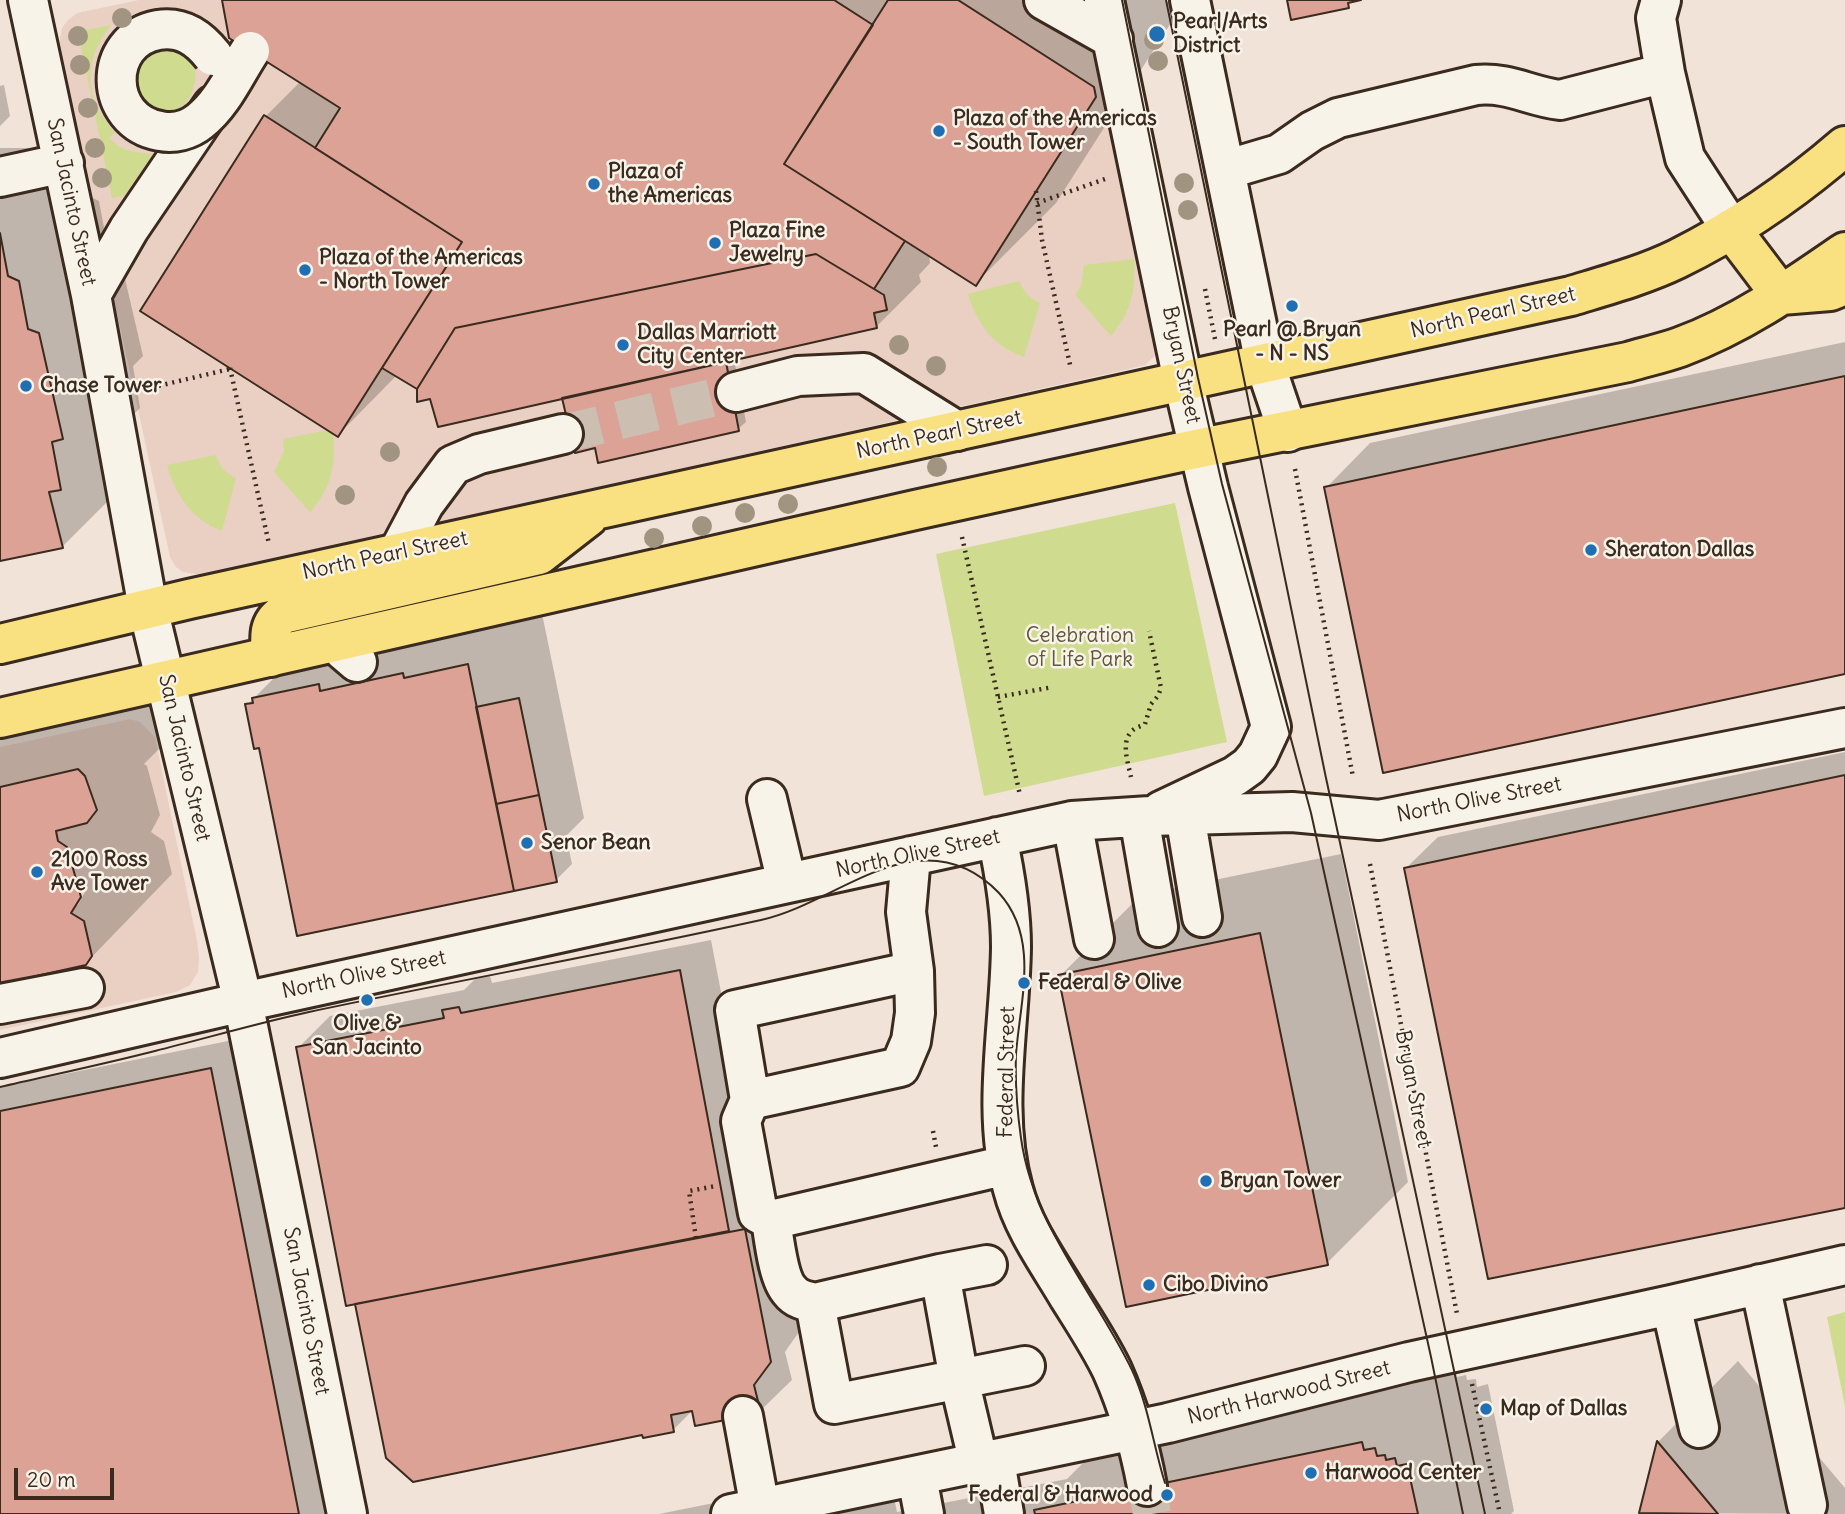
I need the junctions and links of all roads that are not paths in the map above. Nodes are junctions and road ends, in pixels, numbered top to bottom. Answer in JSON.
{"nodes":[{"id":1,"x":1044,"y":0,"type":"edge"},
{"id":2,"x":1104,"y":0,"type":"edge"},
{"id":3,"x":1190,"y":0,"type":"edge"},
{"id":4,"x":1661,"y":0,"type":"edge"},
{"id":5,"x":32,"y":1,"type":"edge"},
{"id":6,"x":1113,"y":39,"type":"junction"},
{"id":7,"x":231,"y":53,"type":"dead end"},
{"id":8,"x":1665,"y":73,"type":"junction"},
{"id":9,"x":1845,"y":146,"type":"edge"},
{"id":10,"x":64,"y":163,"type":"junction"},
{"id":11,"x":1225,"y":170,"type":"junction"},
{"id":12,"x":0,"y":177,"type":"edge"},
{"id":13,"x":1731,"y":229,"type":"junction"},
{"id":14,"x":1845,"y":252,"type":"edge"},
{"id":15,"x":1845,"y":285,"type":"edge"},
{"id":16,"x":91,"y":295,"type":"junction"},
{"id":17,"x":1781,"y":295,"type":"junction"},
{"id":18,"x":1265,"y":364,"type":"junction"},
{"id":19,"x":1183,"y":381,"type":"junction"},
{"id":20,"x":736,"y":391,"type":"tunnel mouth"},
{"id":21,"x":957,"y":431,"type":"junction"},
{"id":22,"x":1288,"y":432,"type":"junction"},
{"id":23,"x":563,"y":434,"type":"tunnel mouth"},
{"id":24,"x":1199,"y":448,"type":"junction"},
{"id":25,"x":598,"y":510,"type":"junction"},
{"id":26,"x":398,"y":553,"type":"junction"},
{"id":27,"x":148,"y":608,"type":"junction"},
{"id":28,"x":0,"y":643,"type":"edge"},
{"id":29,"x":271,"y":657,"type":"junction"},
{"id":30,"x":166,"y":679,"type":"junction"},
{"id":31,"x":0,"y":718,"type":"edge"},
{"id":32,"x":1845,"y":728,"type":"edge"},
{"id":33,"x":767,"y":799,"type":"dead end"},
{"id":34,"x":1158,"y":816,"type":"junction"},
{"id":35,"x":1072,"y":821,"type":"junction"},
{"id":36,"x":997,"y":837,"type":"junction"},
{"id":37,"x":911,"y":856,"type":"junction"},
{"id":38,"x":787,"y":883,"type":"junction"},
{"id":39,"x":1202,"y":917,"type":"dead end"},
{"id":40,"x":1158,"y":928,"type":"dead end"},
{"id":41,"x":1094,"y":939,"type":"dead end"},
{"id":42,"x":914,"y":971,"type":"junction"},
{"id":43,"x":84,"y":988,"type":"dead end"},
{"id":44,"x":243,"y":1002,"type":"junction"},
{"id":45,"x":0,"y":1004,"type":"edge"},
{"id":46,"x":0,"y":1058,"type":"edge"},
{"id":47,"x":750,"y":1100,"type":"junction"},
{"id":48,"x":1007,"y":1165,"type":"junction"},
{"id":49,"x":771,"y":1220,"type":"junction"},
{"id":50,"x":987,"y":1265,"type":"dead end"},
{"id":51,"x":1845,"y":1265,"type":"edge"},
{"id":52,"x":940,"y":1274,"type":"junction"},
{"id":53,"x":1760,"y":1284,"type":"junction"},
{"id":54,"x":815,"y":1303,"type":"junction"},
{"id":55,"x":1671,"y":1305,"type":"junction"},
{"id":56,"x":1025,"y":1366,"type":"dead end"},
{"id":57,"x":959,"y":1379,"type":"junction"},
{"id":58,"x":743,"y":1416,"type":"dead end"},
{"id":59,"x":1699,"y":1428,"type":"dead end"},
{"id":60,"x":1133,"y":1431,"type":"junction"},
{"id":61,"x":987,"y":1462,"type":"junction"},
{"id":62,"x":917,"y":1477,"type":"junction"},
{"id":63,"x":1147,"y":1486,"type":"tunnel mouth"},
{"id":64,"x":821,"y":1505,"type":"edge"},
{"id":65,"x":1807,"y":1505,"type":"dead end"},
{"id":66,"x":746,"y":1511,"type":"edge"},
{"id":67,"x":347,"y":1514,"type":"edge"},
{"id":68,"x":924,"y":1514,"type":"edge"},
{"id":69,"x":1004,"y":1514,"type":"edge"}],
"edges":[{"from":1,"to":6,"type":"street"},
{"from":2,"to":6,"type":"street","name":"Bryan Street"},
{"from":3,"to":11,"type":"street"},
{"from":4,"to":8,"type":"street"},
{"from":5,"to":10,"type":"street","name":"San Jacinto Street"},
{"from":6,"to":19,"type":"street","name":"Bryan Street"},
{"from":7,"to":16,"type":"street"},
{"from":8,"to":11,"type":"street"},
{"from":8,"to":13,"type":"street"},
{"from":9,"to":13,"type":"main road","name":"North Pearl Street"},
{"from":10,"to":12,"type":"street"},
{"from":10,"to":16,"type":"street","name":"San Jacinto Street"},
{"from":11,"to":18,"type":"street"},
{"from":13,"to":17,"type":"main road"},
{"from":13,"to":18,"type":"main road","name":"North Pearl Street"},
{"from":14,"to":17,"type":"main road"},
{"from":15,"to":17,"type":"main road"},
{"from":16,"to":27,"type":"street","name":"San Jacinto Street"},
{"from":17,"to":22,"type":"main road"},
{"from":18,"to":19,"type":"main road","name":"North Pearl Street"},
{"from":18,"to":22,"type":"street"},
{"from":19,"to":21,"type":"main road","name":"North Pearl Street"},
{"from":19,"to":24,"type":"street","name":"Bryan Street"},
{"from":20,"to":21,"type":"street"},
{"from":21,"to":25,"type":"main road","name":"North Pearl Street"},
{"from":22,"to":24,"type":"main road"},
{"from":23,"to":26,"type":"street"},
{"from":24,"to":29,"type":"main road"},
{"from":24,"to":34,"type":"street","name":"Bryan Street"},
{"from":25,"to":26,"type":"main road","name":"North Pearl Street"},
{"from":25,"to":29,"type":"main road"},
{"from":26,"to":27,"type":"main road","name":"North Pearl Street"},
{"from":27,"to":28,"type":"main road","name":"North Pearl Street"},
{"from":27,"to":30,"type":"street","name":"San Jacinto Street"},
{"from":29,"to":30,"type":"main road"},
{"from":30,"to":31,"type":"main road"},
{"from":30,"to":44,"type":"street","name":"San Jacinto Street"},
{"from":32,"to":34,"type":"street","name":"North Olive Street"},
{"from":33,"to":38,"type":"street"},
{"from":34,"to":35,"type":"street","name":"North Olive Street"},
{"from":34,"to":39,"type":"street"},
{"from":34,"to":40,"type":"street"},
{"from":35,"to":36,"type":"street","name":"North Olive Street"},
{"from":35,"to":41,"type":"street"},
{"from":36,"to":37,"type":"street","name":"North Olive Street"},
{"from":36,"to":48,"type":"street","name":"Federal Street"},
{"from":37,"to":38,"type":"street","name":"North Olive Street"},
{"from":37,"to":42,"type":"street"},
{"from":38,"to":44,"type":"street","name":"North Olive Street"},
{"from":42,"to":47,"type":"street"},
{"from":42,"to":47,"type":"street"},
{"from":43,"to":45,"type":"street"},
{"from":44,"to":46,"type":"street","name":"North Olive Street"},
{"from":44,"to":67,"type":"street","name":"San Jacinto Street"},
{"from":47,"to":49,"type":"street"},
{"from":48,"to":49,"type":"street"},
{"from":48,"to":60,"type":"street","name":"Federal Street"},
{"from":49,"to":54,"type":"street"},
{"from":50,"to":52,"type":"street"},
{"from":51,"to":53,"type":"street","name":"North Harwood Street"},
{"from":52,"to":54,"type":"street"},
{"from":52,"to":57,"type":"street"},
{"from":53,"to":55,"type":"street","name":"North Harwood Street"},
{"from":53,"to":65,"type":"street"},
{"from":54,"to":57,"type":"street"},
{"from":55,"to":59,"type":"street"},
{"from":55,"to":60,"type":"street","name":"North Harwood Street"},
{"from":56,"to":57,"type":"street"},
{"from":57,"to":61,"type":"street"},
{"from":58,"to":66,"type":"street"},
{"from":60,"to":61,"type":"street","name":"North Harwood Street"},
{"from":60,"to":63,"type":"street","name":"Federal Street"},
{"from":61,"to":62,"type":"street","name":"North Harwood Street"},
{"from":61,"to":69,"type":"street"},
{"from":62,"to":64,"type":"street","name":"North Harwood Street"},
{"from":62,"to":68,"type":"street"},
{"from":64,"to":66,"type":"street","name":"North Harwood Street"}]}
